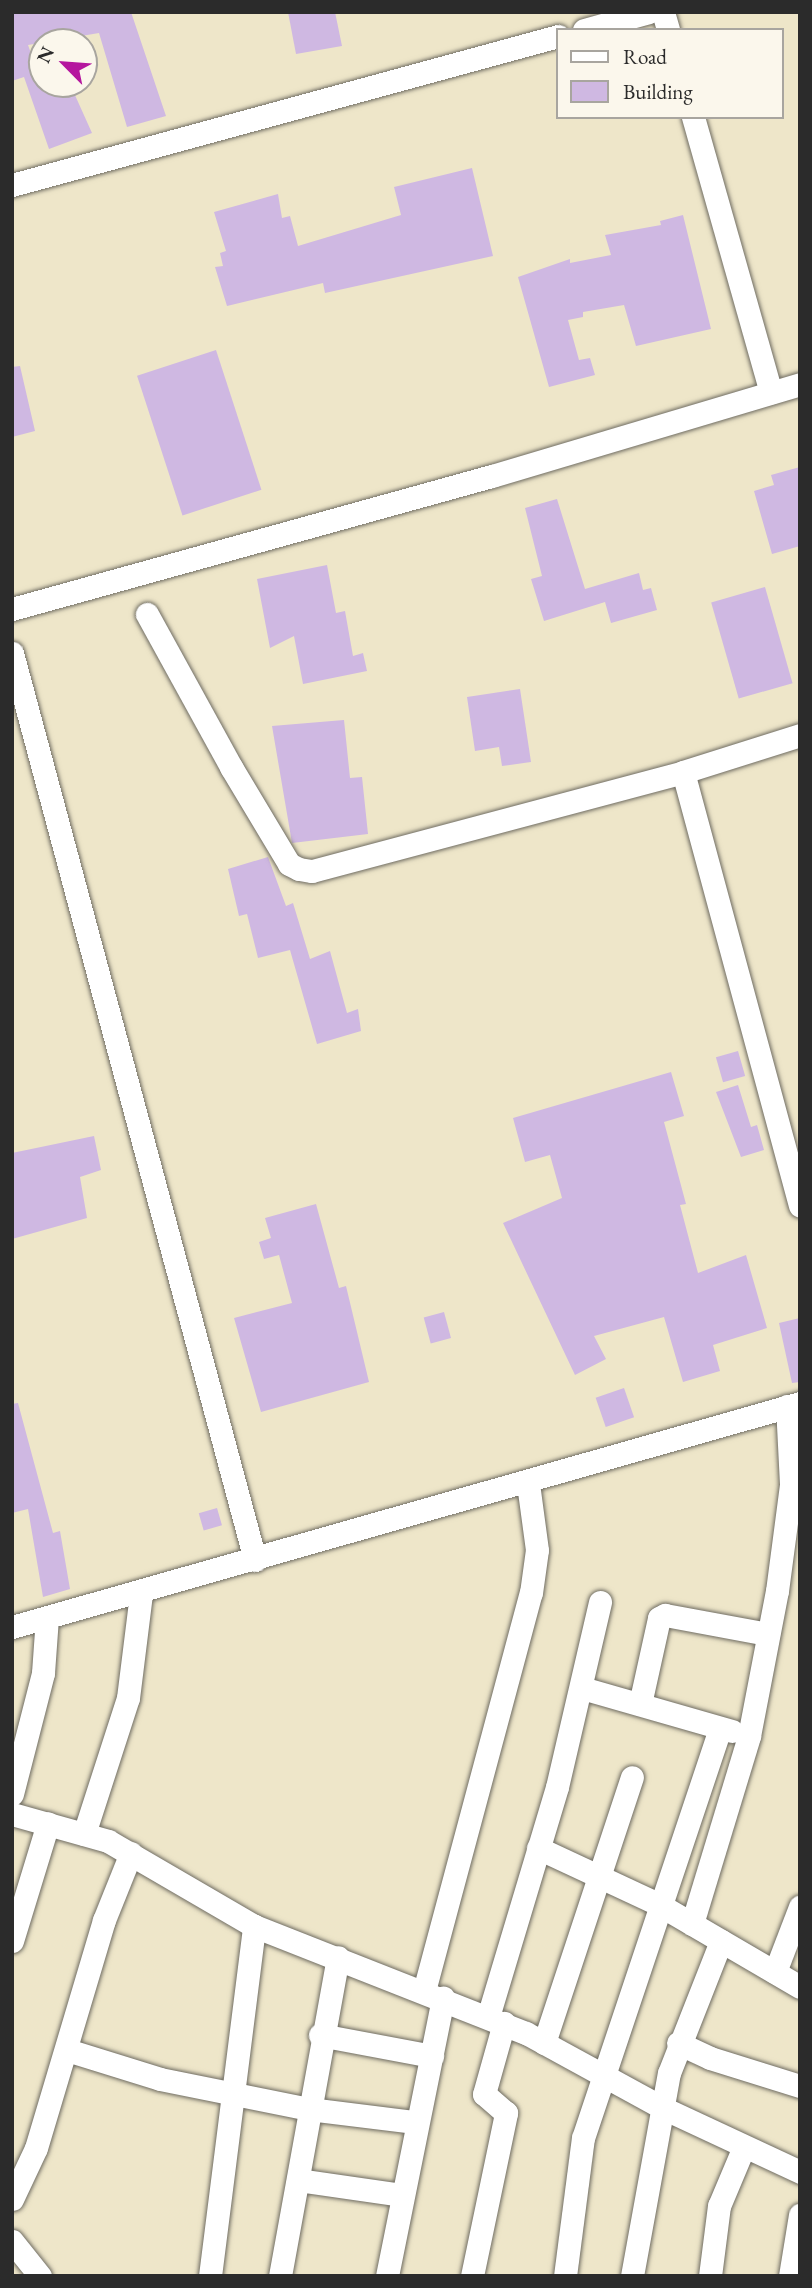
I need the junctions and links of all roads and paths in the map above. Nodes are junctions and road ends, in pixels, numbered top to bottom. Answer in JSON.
{"nodes":[{"id":1,"x":649,"y":12,"type":"edge"},
{"id":2,"x":590,"y":28,"type":"edge"},
{"id":3,"x":556,"y":38,"type":"edge"},
{"id":4,"x":693,"y":119,"type":"edge"},
{"id":5,"x":12,"y":185,"type":"edge"},
{"id":6,"x":800,"y":384,"type":"edge"},
{"id":7,"x":771,"y":392,"type":"junction"},
{"id":8,"x":12,"y":609,"type":"edge"},
{"id":9,"x":147,"y":614,"type":"dead end"},
{"id":10,"x":12,"y":653,"type":"edge"},
{"id":11,"x":800,"y":735,"type":"edge"},
{"id":12,"x":683,"y":772,"type":"junction"},
{"id":13,"x":800,"y":1205,"type":"edge"},
{"id":14,"x":793,"y":1405,"type":"edge"},
{"id":15,"x":528,"y":1483,"type":"junction"},
{"id":16,"x":794,"y":1519,"type":"edge"},
{"id":17,"x":255,"y":1560,"type":"junction"},
{"id":18,"x":141,"y":1593,"type":"junction"},
{"id":19,"x":600,"y":1602,"type":"dead end"},
{"id":20,"x":47,"y":1617,"type":"junction"},
{"id":21,"x":12,"y":1627,"type":"edge"},
{"id":22,"x":768,"y":1634,"type":"junction"},
{"id":23,"x":582,"y":1688,"type":"junction"},
{"id":24,"x":640,"y":1704,"type":"junction"},
{"id":25,"x":720,"y":1728,"type":"junction"},
{"id":26,"x":749,"y":1736,"type":"junction"},
{"id":27,"x":632,"y":1776,"type":"dead end"},
{"id":28,"x":12,"y":1794,"type":"edge"},
{"id":29,"x":12,"y":1814,"type":"edge"},
{"id":30,"x":48,"y":1823,"type":"junction"},
{"id":31,"x":84,"y":1834,"type":"junction"},
{"id":32,"x":538,"y":1848,"type":"junction"},
{"id":33,"x":131,"y":1853,"type":"junction"},
{"id":34,"x":599,"y":1876,"type":"junction"},
{"id":35,"x":658,"y":1904,"type":"junction"},
{"id":36,"x":800,"y":1907,"type":"edge"},
{"id":37,"x":692,"y":1924,"type":"junction"},
{"id":38,"x":254,"y":1926,"type":"junction"},
{"id":39,"x":12,"y":1941,"type":"edge"},
{"id":40,"x":722,"y":1941,"type":"junction"},
{"id":41,"x":338,"y":1957,"type":"junction"},
{"id":42,"x":775,"y":1972,"type":"junction"},
{"id":43,"x":800,"y":1987,"type":"edge"},
{"id":44,"x":434,"y":1995,"type":"junction"},
{"id":45,"x":496,"y":2020,"type":"junction"},
{"id":46,"x":320,"y":2035,"type":"junction"},
{"id":47,"x":678,"y":2042,"type":"junction"},
{"id":48,"x":544,"y":2043,"type":"junction"},
{"id":49,"x":67,"y":2050,"type":"junction"},
{"id":50,"x":432,"y":2056,"type":"junction"},
{"id":51,"x":606,"y":2077,"type":"junction"},
{"id":52,"x":800,"y":2086,"type":"edge"},
{"id":53,"x":233,"y":2092,"type":"junction"},
{"id":54,"x":663,"y":2108,"type":"junction"},
{"id":55,"x":309,"y":2109,"type":"junction"},
{"id":56,"x":415,"y":2122,"type":"junction"},
{"id":57,"x":743,"y":2149,"type":"junction"},
{"id":58,"x":800,"y":2172,"type":"edge"},
{"id":59,"x":298,"y":2180,"type":"junction"},
{"id":60,"x":402,"y":2195,"type":"junction"},
{"id":61,"x":12,"y":2199,"type":"edge"},
{"id":62,"x":800,"y":2216,"type":"edge"},
{"id":63,"x":12,"y":2241,"type":"edge"},
{"id":64,"x":797,"y":2254,"type":"edge"},
{"id":65,"x":40,"y":2276,"type":"edge"},
{"id":66,"x":210,"y":2276,"type":"edge"},
{"id":67,"x":280,"y":2276,"type":"edge"},
{"id":68,"x":387,"y":2276,"type":"edge"},
{"id":69,"x":472,"y":2276,"type":"edge"},
{"id":70,"x":565,"y":2276,"type":"edge"},
{"id":71,"x":632,"y":2276,"type":"edge"},
{"id":72,"x":710,"y":2276,"type":"edge"},
{"id":73,"x":790,"y":2276,"type":"edge"}],
"edges":[{"from":1,"to":2,"type":"street"},
{"from":3,"to":5,"type":"street"},
{"from":4,"to":7,"type":"street"},
{"from":6,"to":7,"type":"street"},
{"from":7,"to":8,"type":"street"},
{"from":9,"to":12,"type":"street"},
{"from":10,"to":17,"type":"street"},
{"from":11,"to":12,"type":"street"},
{"from":12,"to":13,"type":"street"},
{"from":14,"to":15,"type":"street"},
{"from":14,"to":16,"type":"street"},
{"from":15,"to":17,"type":"street"},
{"from":15,"to":44,"type":"street"},
{"from":16,"to":22,"type":"street"},
{"from":17,"to":18,"type":"street"},
{"from":18,"to":20,"type":"street"},
{"from":18,"to":31,"type":"street"},
{"from":19,"to":23,"type":"street"},
{"from":20,"to":21,"type":"street"},
{"from":20,"to":28,"type":"street"},
{"from":22,"to":24,"type":"street"},
{"from":22,"to":26,"type":"street"},
{"from":23,"to":24,"type":"street"},
{"from":23,"to":32,"type":"street"},
{"from":24,"to":25,"type":"street"},
{"from":25,"to":26,"type":"street"},
{"from":25,"to":35,"type":"street"},
{"from":26,"to":37,"type":"street"},
{"from":27,"to":34,"type":"street"},
{"from":29,"to":30,"type":"street"},
{"from":30,"to":31,"type":"street"},
{"from":30,"to":39,"type":"street"},
{"from":31,"to":33,"type":"street"},
{"from":32,"to":34,"type":"street"},
{"from":32,"to":45,"type":"street"},
{"from":33,"to":38,"type":"street"},
{"from":33,"to":49,"type":"street"},
{"from":34,"to":35,"type":"street"},
{"from":34,"to":48,"type":"street"},
{"from":35,"to":37,"type":"street"},
{"from":35,"to":51,"type":"street"},
{"from":36,"to":42,"type":"street"},
{"from":37,"to":40,"type":"street"},
{"from":38,"to":41,"type":"street"},
{"from":38,"to":53,"type":"street"},
{"from":40,"to":42,"type":"street"},
{"from":40,"to":47,"type":"street"},
{"from":41,"to":44,"type":"street"},
{"from":41,"to":46,"type":"street"},
{"from":42,"to":43,"type":"street"},
{"from":44,"to":45,"type":"street"},
{"from":44,"to":50,"type":"street"},
{"from":45,"to":48,"type":"street"},
{"from":45,"to":69,"type":"street"},
{"from":46,"to":50,"type":"street"},
{"from":46,"to":55,"type":"street"},
{"from":47,"to":52,"type":"street"},
{"from":47,"to":54,"type":"street"},
{"from":48,"to":51,"type":"street"},
{"from":49,"to":53,"type":"street"},
{"from":49,"to":61,"type":"street"},
{"from":50,"to":56,"type":"street"},
{"from":51,"to":54,"type":"street"},
{"from":51,"to":70,"type":"street"},
{"from":53,"to":55,"type":"street"},
{"from":53,"to":66,"type":"street"},
{"from":54,"to":57,"type":"street"},
{"from":54,"to":71,"type":"street"},
{"from":55,"to":56,"type":"street"},
{"from":55,"to":59,"type":"street"},
{"from":56,"to":60,"type":"street"},
{"from":57,"to":58,"type":"street"},
{"from":57,"to":72,"type":"street"},
{"from":59,"to":60,"type":"street"},
{"from":59,"to":67,"type":"street"},
{"from":60,"to":68,"type":"street"},
{"from":62,"to":64,"type":"street"},
{"from":63,"to":65,"type":"street"},
{"from":64,"to":73,"type":"street"}]}
